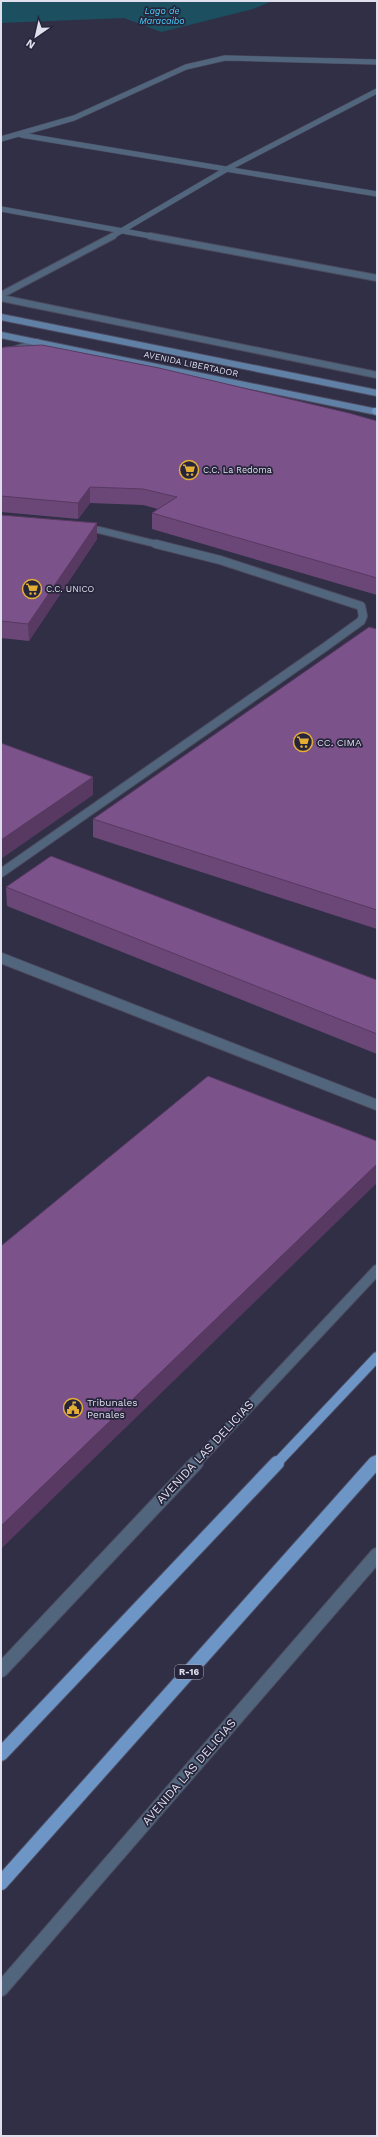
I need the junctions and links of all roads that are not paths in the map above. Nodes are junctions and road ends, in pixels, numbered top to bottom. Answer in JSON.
{"nodes":[{"id":1,"x":377,"y":62,"type":"edge"},
{"id":2,"x":377,"y":91,"type":"edge"},
{"id":3,"x":19,"y":135,"type":"junction"},
{"id":4,"x":1,"y":139,"type":"edge"},
{"id":5,"x":227,"y":169,"type":"junction"},
{"id":6,"x":377,"y":194,"type":"edge"},
{"id":7,"x":1,"y":209,"type":"edge"},
{"id":8,"x":123,"y":231,"type":"junction"},
{"id":9,"x":377,"y":278,"type":"edge"},
{"id":10,"x":1,"y":295,"type":"edge"},
{"id":11,"x":1,"y":298,"type":"edge"},
{"id":12,"x":1,"y":317,"type":"edge"},
{"id":13,"x":1,"y":334,"type":"edge"},
{"id":14,"x":37,"y":342,"type":"junction"},
{"id":15,"x":2,"y":352,"type":"edge"},
{"id":16,"x":20,"y":355,"type":"edge"},
{"id":17,"x":377,"y":374,"type":"edge"},
{"id":18,"x":377,"y":393,"type":"edge"},
{"id":19,"x":376,"y":412,"type":"edge"},
{"id":20,"x":76,"y":528,"type":"edge"},
{"id":21,"x":325,"y":647,"type":"junction"},
{"id":22,"x":339,"y":651,"type":"edge"},
{"id":23,"x":293,"y":668,"type":"junction"},
{"id":24,"x":302,"y":677,"type":"edge"},
{"id":25,"x":256,"y":707,"type":"edge"},
{"id":26,"x":234,"y":710,"type":"junction"},
{"id":27,"x":1,"y":873,"type":"edge"},
{"id":28,"x":1,"y":958,"type":"edge"},
{"id":29,"x":377,"y":1105,"type":"edge"},
{"id":30,"x":377,"y":1270,"type":"edge"},
{"id":31,"x":377,"y":1357,"type":"edge"},
{"id":32,"x":377,"y":1460,"type":"edge"},
{"id":33,"x":377,"y":1555,"type":"edge"},
{"id":34,"x":1,"y":1670,"type":"edge"},
{"id":35,"x":1,"y":1754,"type":"edge"},
{"id":36,"x":1,"y":1883,"type":"edge"},
{"id":37,"x":1,"y":1989,"type":"edge"}],
"edges":[{"from":1,"to":3,"type":"street"},
{"from":2,"to":5,"type":"street"},
{"from":3,"to":4,"type":"street"},
{"from":3,"to":5,"type":"street"},
{"from":5,"to":6,"type":"street"},
{"from":5,"to":8,"type":"street"},
{"from":7,"to":8,"type":"street"},
{"from":8,"to":9,"type":"street"},
{"from":8,"to":10,"type":"street"},
{"from":11,"to":17,"type":"street"},
{"from":12,"to":18,"type":"main road","name":"AVENIDA LIBERTADOR"},
{"from":13,"to":14,"type":"main road","name":"AVENIDA LIBERTADOR"},
{"from":14,"to":15,"type":"street"},
{"from":14,"to":19,"type":"main road","name":"AVENIDA LIBERTADOR"},
{"from":15,"to":16,"type":"street"},
{"from":20,"to":21,"type":"street"},
{"from":21,"to":22,"type":"street"},
{"from":21,"to":23,"type":"street"},
{"from":23,"to":24,"type":"street"},
{"from":23,"to":26,"type":"street"},
{"from":25,"to":26,"type":"street"},
{"from":26,"to":27,"type":"street"},
{"from":28,"to":29,"type":"street"},
{"from":30,"to":34,"type":"street","name":"AVENIDA LAS DELICIAS"},
{"from":31,"to":35,"type":"main road"},
{"from":32,"to":36,"type":"main road","number":"R-16"},
{"from":33,"to":37,"type":"street","name":"AVENIDA LAS DELICIAS"}]}
